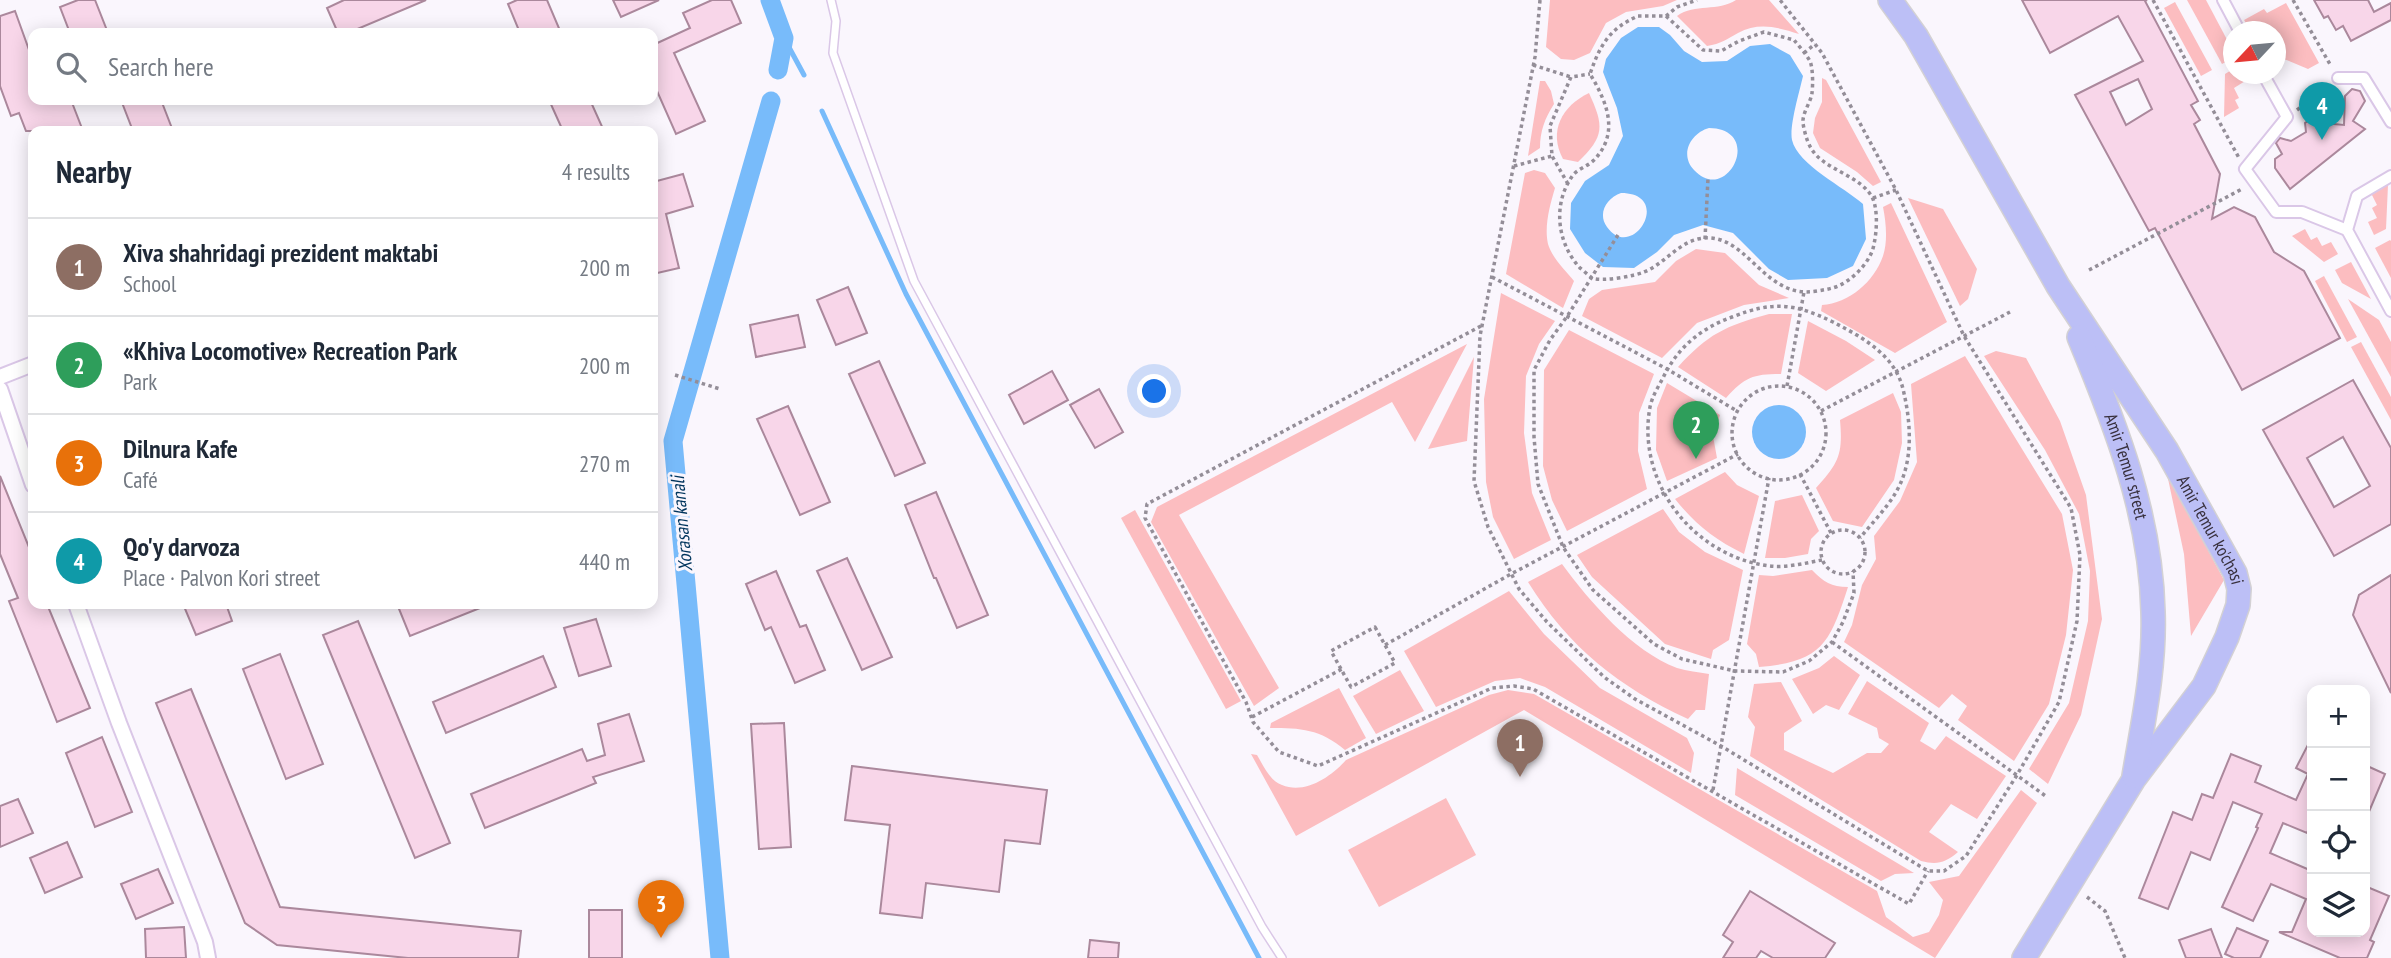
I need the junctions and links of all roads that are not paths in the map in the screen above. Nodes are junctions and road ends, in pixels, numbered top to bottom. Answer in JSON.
{"nodes":[{"id":1,"x":831,"y":0,"type":"edge"},
{"id":2,"x":1890,"y":0,"type":"edge"},
{"id":3,"x":2223,"y":0,"type":"edge"},
{"id":4,"x":2234,"y":21,"type":"edge"},
{"id":5,"x":2339,"y":78,"type":"road end"},
{"id":6,"x":2269,"y":84,"type":"edge"},
{"id":7,"x":2391,"y":122,"type":"edge"},
{"id":8,"x":2391,"y":176,"type":"edge"},
{"id":9,"x":2347,"y":230,"type":"junction"},
{"id":10,"x":2058,"y":286,"type":"junction"},
{"id":11,"x":2391,"y":312,"type":"edge"},
{"id":12,"x":28,"y":366,"type":"edge"},
{"id":13,"x":0,"y":377,"type":"edge"},
{"id":14,"x":0,"y":389,"type":"edge"},
{"id":15,"x":4,"y":418,"type":"edge"},
{"id":16,"x":28,"y":473,"type":"edge"},
{"id":17,"x":78,"y":609,"type":"edge"},
{"id":18,"x":2134,"y":779,"type":"junction"},
{"id":19,"x":208,"y":958,"type":"edge"},
{"id":20,"x":1282,"y":958,"type":"edge"},
{"id":21,"x":2024,"y":958,"type":"edge"}],
"edges":[{"from":1,"to":20,"type":"lane"},
{"from":2,"to":10,"type":"main road","name":"Amir Temur street"},
{"from":3,"to":4,"type":"street"},
{"from":5,"to":7,"type":"street"},
{"from":6,"to":9,"type":"street"},
{"from":8,"to":9,"type":"street"},
{"from":9,"to":11,"type":"street"},
{"from":10,"to":18,"type":"main road","name":"Amir Temur street"},
{"from":10,"to":18,"type":"main road","name":"Amir Temur ko'chasi"},
{"from":12,"to":13,"type":"street"},
{"from":14,"to":15,"type":"street"},
{"from":15,"to":16,"type":"street"},
{"from":17,"to":19,"type":"street"},
{"from":18,"to":21,"type":"main road","name":"Amir Temur street"}]}
